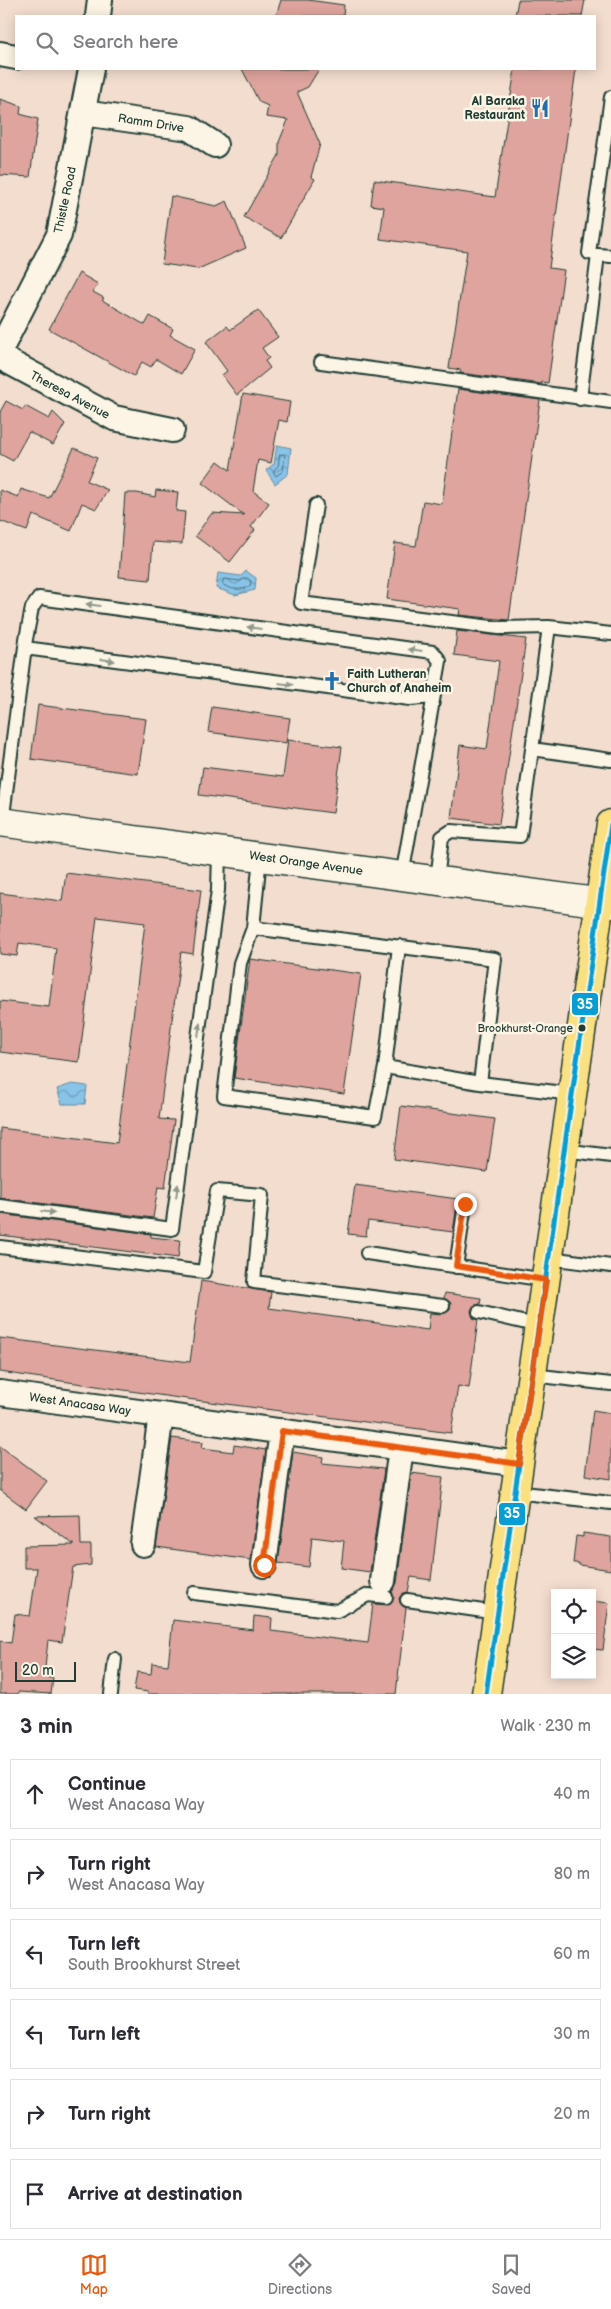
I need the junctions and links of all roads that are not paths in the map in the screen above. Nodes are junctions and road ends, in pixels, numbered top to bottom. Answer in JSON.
{"nodes":[{"id":1,"x":100,"y":0,"type":"edge"},
{"id":2,"x":98,"y":15,"type":"edge"},
{"id":3,"x":0,"y":54,"type":"edge"},
{"id":4,"x":15,"y":57,"type":"edge"},
{"id":5,"x":89,"y":70,"type":"edge"},
{"id":6,"x":611,"y":102,"type":"edge"},
{"id":7,"x":83,"y":113,"type":"junction"},
{"id":8,"x":215,"y":145,"type":"dead end"},
{"id":9,"x":606,"y":174,"type":"edge"},
{"id":10,"x":605,"y":255,"type":"edge"},
{"id":11,"x":0,"y":350,"type":"edge"},
{"id":12,"x":0,"y":357,"type":"edge"},
{"id":13,"x":321,"y":362,"type":"dead end"},
{"id":14,"x":580,"y":399,"type":"junction"},
{"id":15,"x":611,"y":402,"type":"edge"},
{"id":16,"x":172,"y":430,"type":"dead end"},
{"id":17,"x":316,"y":504,"type":"dead end"},
{"id":18,"x":549,"y":627,"type":"junction"},
{"id":19,"x":611,"y":634,"type":"edge"},
{"id":20,"x":25,"y":648,"type":"junction"},
{"id":21,"x":433,"y":697,"type":"junction"},
{"id":22,"x":532,"y":749,"type":"junction"},
{"id":23,"x":611,"y":760,"type":"edge"},
{"id":24,"x":1,"y":822,"type":"edge"},
{"id":25,"x":611,"y":824,"type":"edge"},
{"id":26,"x":219,"y":852,"type":"junction"},
{"id":27,"x":260,"y":857,"type":"junction"},
{"id":28,"x":402,"y":876,"type":"junction"},
{"id":29,"x":437,"y":881,"type":"junction"},
{"id":30,"x":606,"y":904,"type":"edge"},
{"id":31,"x":253,"y":928,"type":"junction"},
{"id":32,"x":399,"y":946,"type":"junction"},
{"id":33,"x":385,"y":1066,"type":"junction"},
{"id":34,"x":480,"y":1083,"type":"junction"},
{"id":35,"x":572,"y":1094,"type":"junction"},
{"id":36,"x":564,"y":1150,"type":"junction"},
{"id":37,"x":611,"y":1156,"type":"edge"},
{"id":38,"x":465,"y":1204,"type":"dead end"},
{"id":39,"x":0,"y":1206,"type":"edge"},
{"id":40,"x":0,"y":1246,"type":"edge"},
{"id":41,"x":367,"y":1253,"type":"dead end"},
{"id":42,"x":456,"y":1266,"type":"junction"},
{"id":43,"x":611,"y":1266,"type":"edge"},
{"id":44,"x":547,"y":1269,"type":"junction"},
{"id":45,"x":443,"y":1306,"type":"dead end"},
{"id":46,"x":479,"y":1312,"type":"dead end"},
{"id":47,"x":539,"y":1326,"type":"junction"},
{"id":48,"x":532,"y":1375,"type":"junction"},
{"id":49,"x":611,"y":1384,"type":"edge"},
{"id":50,"x":0,"y":1393,"type":"edge"},
{"id":51,"x":160,"y":1415,"type":"junction"},
{"id":52,"x":282,"y":1431,"type":"junction"},
{"id":53,"x":401,"y":1448,"type":"junction"},
{"id":54,"x":519,"y":1464,"type":"junction"},
{"id":55,"x":515,"y":1492,"type":"junction"},
{"id":56,"x":611,"y":1503,"type":"edge"},
{"id":57,"x":143,"y":1544,"type":"dead end"},
{"id":58,"x":264,"y":1565,"type":"dead end"},
{"id":59,"x":385,"y":1589,"type":"joint"},
{"id":60,"x":194,"y":1593,"type":"dead end"},
{"id":61,"x":407,"y":1600,"type":"dead end"},
{"id":62,"x":497,"y":1613,"type":"junction"},
{"id":63,"x":115,"y":1659,"type":"dead end"},
{"id":64,"x":111,"y":1694,"type":"edge"},
{"id":65,"x":486,"y":1694,"type":"edge"}],
"edges":[{"from":1,"to":2,"type":"street"},
{"from":3,"to":4,"type":"street"},
{"from":5,"to":7,"type":"street","name":"Thistle Road"},
{"from":6,"to":9,"type":"lane"},
{"from":7,"to":8,"type":"street","name":"Ramm Drive"},
{"from":7,"to":11,"type":"street","name":"Thistle Road"},
{"from":9,"to":10,"type":"lane"},
{"from":10,"to":14,"type":"lane"},
{"from":12,"to":16,"type":"street","name":"Theresa Avenue"},
{"from":13,"to":14,"type":"lane"},
{"from":14,"to":15,"type":"lane"},
{"from":17,"to":18,"type":"lane"},
{"from":18,"to":19,"type":"lane"},
{"from":18,"to":22,"type":"lane"},
{"from":20,"to":21,"type":"lane","one_way":true},
{"from":21,"to":20,"type":"lane","one_way":true},
{"from":20,"to":24,"type":"lane"},
{"from":21,"to":28,"type":"lane"},
{"from":22,"to":23,"type":"lane"},
{"from":22,"to":29,"type":"lane"},
{"from":24,"to":26,"type":"street","name":"West Orange Avenue"},
{"from":25,"to":30,"type":"main road"},
{"from":26,"to":27,"type":"street","name":"West Orange Avenue"},
{"from":39,"to":26,"type":"lane","one_way":true},
{"from":27,"to":28,"type":"street","name":"West Orange Avenue"},
{"from":27,"to":31,"type":"lane"},
{"from":28,"to":29,"type":"street","name":"West Orange Avenue"},
{"from":29,"to":30,"type":"street","name":"West Orange Avenue"},
{"from":30,"to":35,"type":"main road"},
{"from":31,"to":32,"type":"lane"},
{"from":31,"to":33,"type":"lane"},
{"from":32,"to":33,"type":"lane"},
{"from":32,"to":34,"type":"lane"},
{"from":33,"to":34,"type":"lane"},
{"from":34,"to":35,"type":"lane"},
{"from":35,"to":36,"type":"main road"},
{"from":36,"to":37,"type":"lane"},
{"from":36,"to":44,"type":"main road"},
{"from":38,"to":42,"type":"lane"},
{"from":40,"to":45,"type":"lane"},
{"from":41,"to":42,"type":"lane"},
{"from":42,"to":44,"type":"lane"},
{"from":43,"to":44,"type":"lane"},
{"from":44,"to":47,"type":"main road"},
{"from":46,"to":47,"type":"lane"},
{"from":47,"to":48,"type":"main road"},
{"from":48,"to":49,"type":"lane"},
{"from":48,"to":54,"type":"main road"},
{"from":50,"to":51,"type":"street","name":"West Anacasa Way"},
{"from":51,"to":52,"type":"street","name":"West Anacasa Way"},
{"from":51,"to":57,"type":"street"},
{"from":52,"to":53,"type":"street","name":"West Anacasa Way"},
{"from":52,"to":58,"type":"street"},
{"from":53,"to":54,"type":"street","name":"West Anacasa Way"},
{"from":53,"to":59,"type":"street"},
{"from":54,"to":55,"type":"main road"},
{"from":55,"to":56,"type":"lane"},
{"from":55,"to":62,"type":"main road"},
{"from":59,"to":60,"type":"lane"},
{"from":61,"to":62,"type":"lane"},
{"from":62,"to":65,"type":"main road"},
{"from":63,"to":64,"type":"lane"}]}
